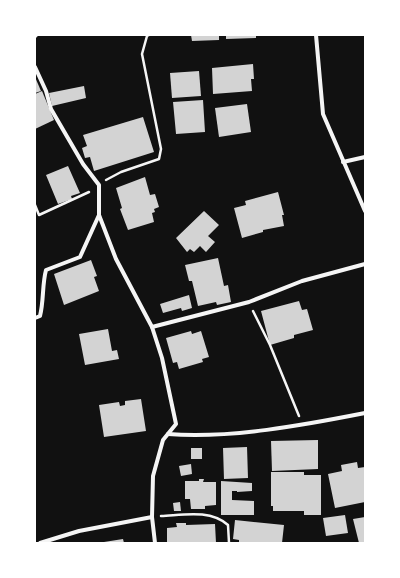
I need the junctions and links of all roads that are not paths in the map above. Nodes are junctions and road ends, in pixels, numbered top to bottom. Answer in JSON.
{"nodes":[{"id":1,"x":316,"y":35,"type":"edge"},
{"id":2,"x":35,"y":67,"type":"edge"},
{"id":3,"x":365,"y":157,"type":"edge"},
{"id":4,"x":343,"y":162,"type":"junction"},
{"id":5,"x":365,"y":211,"type":"edge"},
{"id":6,"x":99,"y":215,"type":"junction"},
{"id":7,"x":365,"y":264,"type":"edge"},
{"id":8,"x":35,"y":318,"type":"edge"},
{"id":9,"x":152,"y":327,"type":"junction"},
{"id":10,"x":365,"y":413,"type":"edge"},
{"id":11,"x":168,"y":434,"type":"junction"},
{"id":12,"x":152,"y":517,"type":"junction"},
{"id":13,"x":40,"y":543,"type":"edge"},
{"id":14,"x":155,"y":543,"type":"edge"}],
"edges":[{"from":1,"to":4,"type":"street"},
{"from":2,"to":6,"type":"street"},
{"from":3,"to":4,"type":"street"},
{"from":4,"to":5,"type":"street"},
{"from":6,"to":8,"type":"street"},
{"from":6,"to":9,"type":"street"},
{"from":7,"to":9,"type":"street"},
{"from":9,"to":11,"type":"street"},
{"from":10,"to":11,"type":"street"},
{"from":11,"to":12,"type":"street"},
{"from":12,"to":13,"type":"street"},
{"from":12,"to":14,"type":"street"}]}
